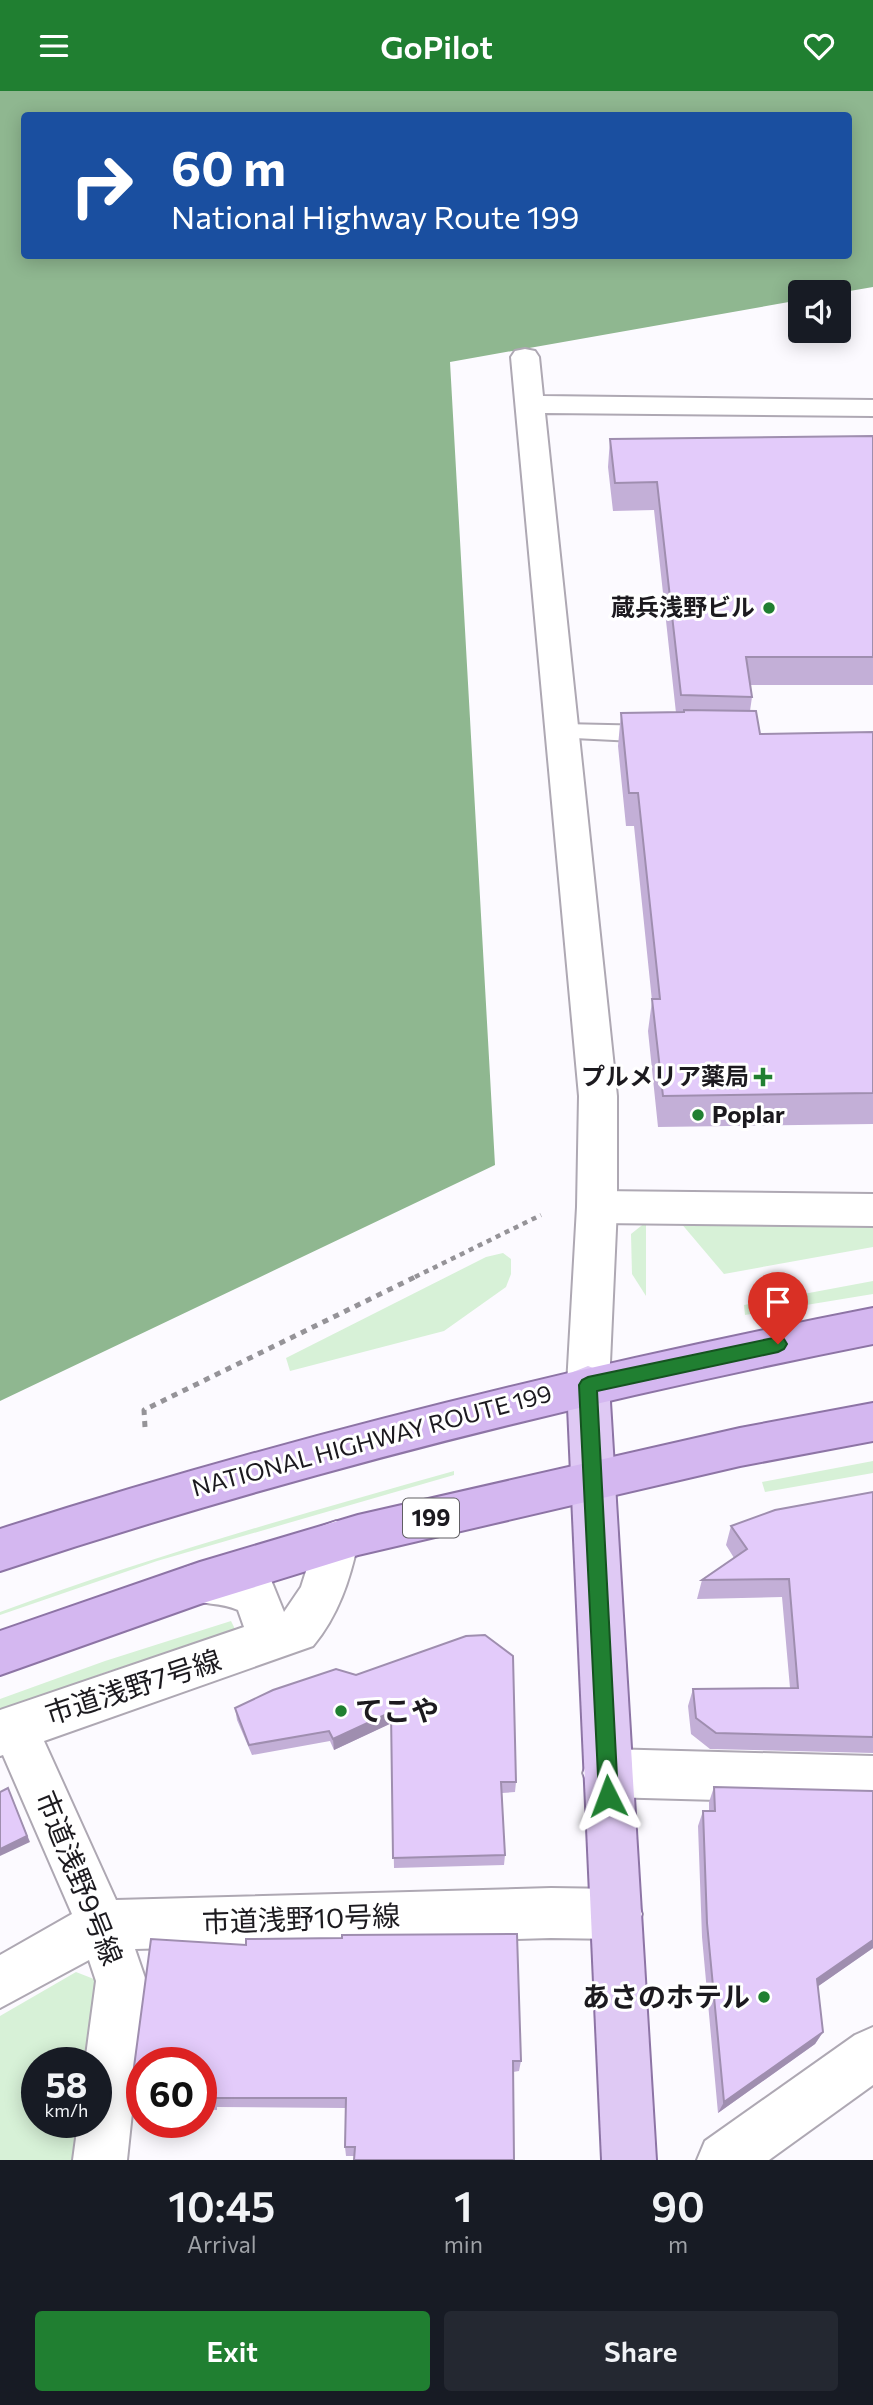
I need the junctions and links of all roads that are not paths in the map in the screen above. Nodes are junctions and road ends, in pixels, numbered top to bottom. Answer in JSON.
{"nodes":[{"id":1,"x":524,"y":357,"type":"dead end"},
{"id":2,"x":530,"y":404,"type":"junction"},
{"id":3,"x":873,"y":408,"type":"edge"},
{"id":4,"x":562,"y":732,"type":"junction"},
{"id":5,"x":671,"y":734,"type":"edge"},
{"id":6,"x":597,"y":1207,"type":"junction"},
{"id":7,"x":873,"y":1210,"type":"edge"},
{"id":8,"x":873,"y":1326,"type":"edge"},
{"id":9,"x":588,"y":1385,"type":"junction"},
{"id":10,"x":873,"y":1422,"type":"edge"},
{"id":11,"x":593,"y":1481,"type":"junction"},
{"id":12,"x":336,"y":1542,"type":"junction"},
{"id":13,"x":0,"y":1550,"type":"edge"},
{"id":14,"x":200,"y":1583,"type":"junction"},
{"id":15,"x":266,"y":1643,"type":"junction"},
{"id":16,"x":0,"y":1653,"type":"edge"},
{"id":17,"x":7,"y":1730,"type":"edge"},
{"id":18,"x":607,"y":1773,"type":"junction"},
{"id":19,"x":873,"y":1780,"type":"edge"},
{"id":20,"x":617,"y":1914,"type":"junction"},
{"id":21,"x":102,"y":1925,"type":"junction"},
{"id":22,"x":0,"y":1983,"type":"edge"},
{"id":23,"x":873,"y":2053,"type":"edge"},
{"id":24,"x":100,"y":2160,"type":"edge"},
{"id":25,"x":629,"y":2160,"type":"edge"},
{"id":26,"x":724,"y":2160,"type":"edge"}],
"edges":[{"from":1,"to":2,"type":"street"},
{"from":2,"to":3,"type":"street"},
{"from":2,"to":4,"type":"street"},
{"from":4,"to":5,"type":"lane"},
{"from":4,"to":6,"type":"street"},
{"from":6,"to":7,"type":"street"},
{"from":6,"to":9,"type":"street"},
{"from":8,"to":9,"type":"highway","name":"NATIONAL HIGHWAY ROUTE 199"},
{"from":9,"to":11,"type":"main road"},
{"from":9,"to":13,"type":"highway","name":"NATIONAL HIGHWAY ROUTE 199"},
{"from":10,"to":11,"type":"highway","number":"199"},
{"from":11,"to":12,"type":"highway","number":"199"},
{"from":11,"to":18,"type":"main road"},
{"from":12,"to":14,"type":"highway","number":"199"},
{"from":12,"to":15,"type":"street","name":"市道浅野7号線"},
{"from":14,"to":15,"type":"street"},
{"from":14,"to":16,"type":"highway","number":"199"},
{"from":15,"to":17,"type":"street","name":"市道浅野7号線"},
{"from":17,"to":21,"type":"street","name":"市道浅野9号線"},
{"from":18,"to":19,"type":"street"},
{"from":18,"to":20,"type":"main road"},
{"from":20,"to":21,"type":"street","name":"市道浅野10号線"},
{"from":20,"to":25,"type":"main road"},
{"from":21,"to":22,"type":"street","name":"市道浅野10号線"},
{"from":21,"to":24,"type":"street","name":"市道浅野9号線"},
{"from":23,"to":26,"type":"street"}]}
